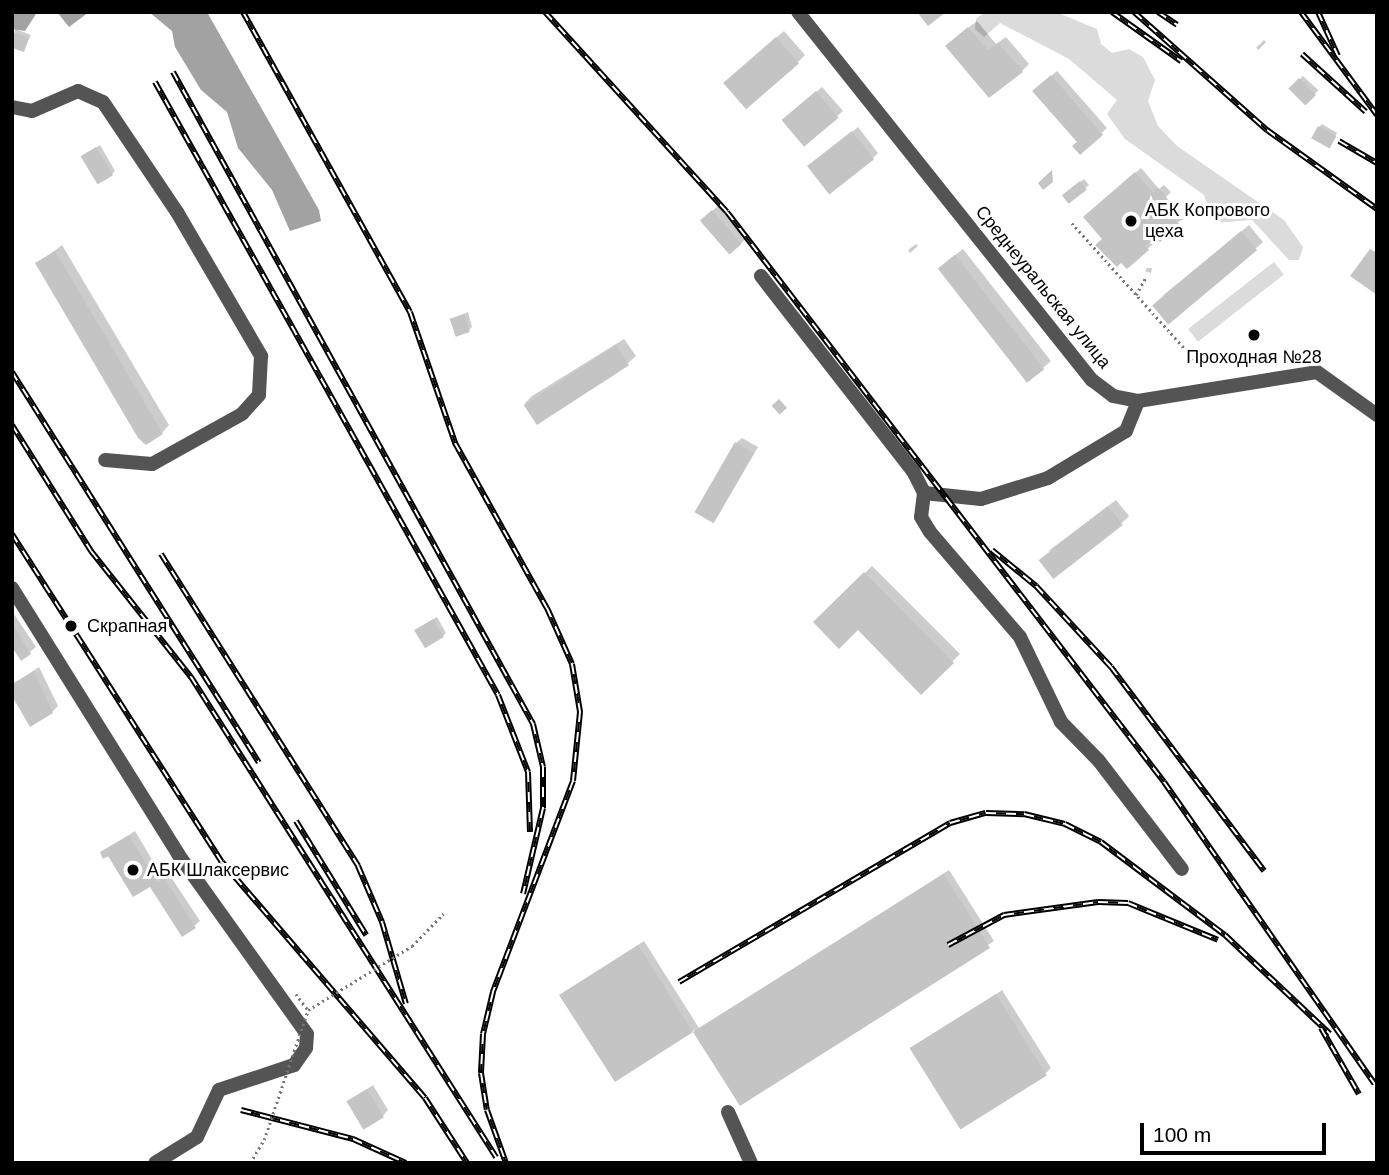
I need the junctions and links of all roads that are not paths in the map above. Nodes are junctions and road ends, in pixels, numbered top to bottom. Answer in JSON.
{"nodes":[{"id":1,"x":798,"y":12,"type":"edge"},
{"id":2,"x":12,"y":107,"type":"edge"},
{"id":3,"x":761,"y":276,"type":"dead end"},
{"id":4,"x":1139,"y":401,"type":"junction"},
{"id":5,"x":1377,"y":415,"type":"edge"},
{"id":6,"x":105,"y":460,"type":"dead end"},
{"id":7,"x":924,"y":493,"type":"junction"},
{"id":8,"x":12,"y":588,"type":"edge"},
{"id":9,"x":1182,"y":869,"type":"dead end"},
{"id":10,"x":729,"y":1112,"type":"dead end"},
{"id":11,"x":155,"y":1163,"type":"edge"},
{"id":12,"x":751,"y":1163,"type":"edge"}],
"edges":[{"from":1,"to":4,"type":"street","name":"Среднеуральская улица"},
{"from":2,"to":6,"type":"street"},
{"from":3,"to":7,"type":"street"},
{"from":4,"to":5,"type":"street","name":"Среднеуральская улица"},
{"from":4,"to":7,"type":"street"},
{"from":7,"to":9,"type":"street"},
{"from":8,"to":11,"type":"street"},
{"from":10,"to":12,"type":"street"}]}
